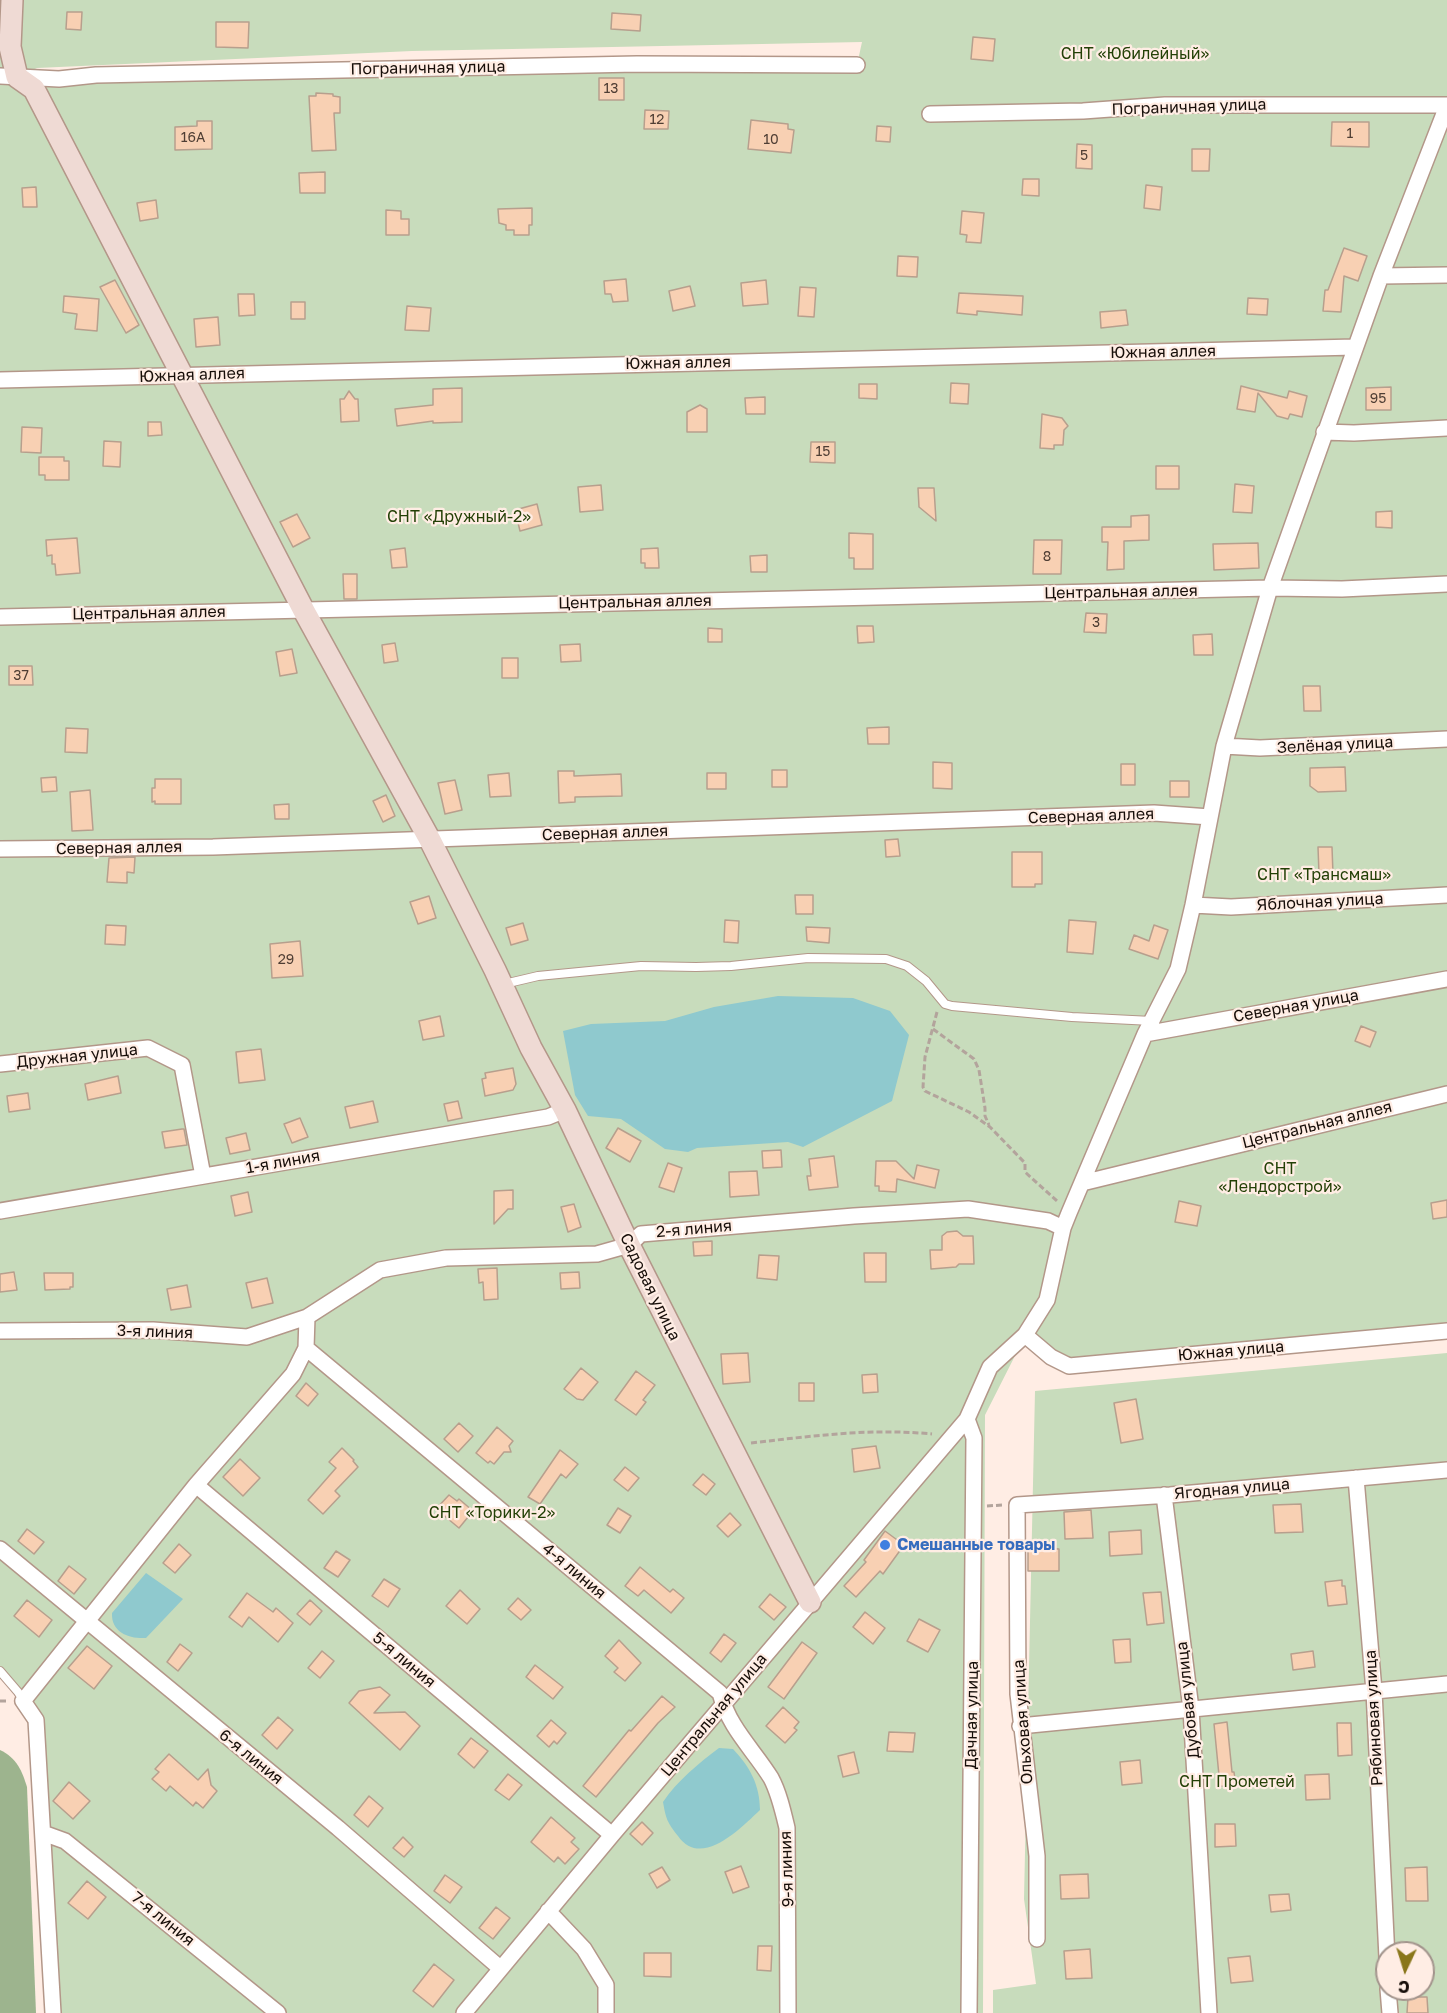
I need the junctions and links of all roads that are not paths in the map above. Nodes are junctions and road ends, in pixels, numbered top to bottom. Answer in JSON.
{"nodes":[{"id":1,"x":12,"y":0,"type":"edge"},
{"id":2,"x":857,"y":65,"type":"dead end"},
{"id":3,"x":8,"y":77,"type":"edge"},
{"id":4,"x":1447,"y":106,"type":"edge"},
{"id":5,"x":930,"y":114,"type":"dead end"},
{"id":6,"x":1447,"y":274,"type":"edge"},
{"id":7,"x":1381,"y":276,"type":"junction"},
{"id":8,"x":1355,"y":347,"type":"junction"},
{"id":9,"x":181,"y":376,"type":"junction"},
{"id":10,"x":0,"y":380,"type":"edge"},
{"id":11,"x":1447,"y":428,"type":"edge"},
{"id":12,"x":1324,"y":432,"type":"junction"},
{"id":13,"x":1447,"y":584,"type":"edge"},
{"id":14,"x":1270,"y":588,"type":"junction"},
{"id":15,"x":303,"y":609,"type":"junction"},
{"id":16,"x":0,"y":617,"type":"edge"},
{"id":17,"x":1447,"y":739,"type":"edge"},
{"id":18,"x":1224,"y":746,"type":"junction"},
{"id":19,"x":1210,"y":817,"type":"junction"},
{"id":20,"x":430,"y":840,"type":"junction"},
{"id":21,"x":0,"y":849,"type":"edge"},
{"id":22,"x":1447,"y":895,"type":"edge"},
{"id":23,"x":1193,"y":905,"type":"junction"},
{"id":24,"x":499,"y":977,"type":"junction"},
{"id":25,"x":1447,"y":979,"type":"edge"},
{"id":26,"x":1149,"y":1028,"type":"junction"},
{"id":27,"x":0,"y":1064,"type":"edge"},
{"id":28,"x":1447,"y":1094,"type":"edge"},
{"id":29,"x":565,"y":1110,"type":"junction"},
{"id":30,"x":203,"y":1176,"type":"junction"},
{"id":31,"x":1082,"y":1183,"type":"junction"},
{"id":32,"x":0,"y":1211,"type":"edge"},
{"id":33,"x":1063,"y":1228,"type":"junction"},
{"id":34,"x":629,"y":1245,"type":"junction"},
{"id":35,"x":307,"y":1317,"type":"junction"},
{"id":36,"x":0,"y":1331,"type":"edge"},
{"id":37,"x":1447,"y":1331,"type":"edge"},
{"id":38,"x":1025,"y":1335,"type":"junction"},
{"id":39,"x":306,"y":1348,"type":"junction"},
{"id":40,"x":967,"y":1419,"type":"junction"},
{"id":41,"x":1447,"y":1470,"type":"edge"},
{"id":42,"x":1356,"y":1478,"type":"junction"},
{"id":43,"x":196,"y":1485,"type":"junction"},
{"id":44,"x":1164,"y":1495,"type":"junction"},
{"id":45,"x":1017,"y":1505,"type":"joint"},
{"id":46,"x":0,"y":1549,"type":"edge"},
{"id":47,"x":810,"y":1602,"type":"junction"},
{"id":48,"x":87,"y":1623,"type":"junction"},
{"id":49,"x":0,"y":1671,"type":"edge"},
{"id":50,"x":1447,"y":1684,"type":"edge"},
{"id":51,"x":1374,"y":1691,"type":"junction"},
{"id":52,"x":23,"y":1701,"type":"junction"},
{"id":53,"x":723,"y":1706,"type":"junction"},
{"id":54,"x":1191,"y":1709,"type":"junction"},
{"id":55,"x":1020,"y":1725,"type":"junction"},
{"id":56,"x":43,"y":1833,"type":"junction"},
{"id":57,"x":612,"y":1835,"type":"junction"},
{"id":58,"x":548,"y":1911,"type":"junction"},
{"id":59,"x":1037,"y":1939,"type":"dead end"},
{"id":60,"x":1386,"y":1941,"type":"edge"},
{"id":61,"x":500,"y":1968,"type":"junction"},
{"id":62,"x":53,"y":2013,"type":"edge"},
{"id":63,"x":278,"y":2013,"type":"edge"},
{"id":64,"x":464,"y":2013,"type":"edge"},
{"id":65,"x":606,"y":2013,"type":"edge"},
{"id":66,"x":788,"y":2013,"type":"edge"},
{"id":67,"x":969,"y":2013,"type":"edge"},
{"id":68,"x":1209,"y":2013,"type":"edge"}],
"edges":[{"from":1,"to":3,"type":"street"},
{"from":2,"to":3,"type":"street","name":"Пограничная улица"},
{"from":3,"to":9,"type":"street","name":"Садовая улица"},
{"from":4,"to":5,"type":"street","name":"Пограничная улица"},
{"from":4,"to":7,"type":"street","name":"Центральная улица"},
{"from":6,"to":7,"type":"street"},
{"from":7,"to":8,"type":"street","name":"Центральная улица"},
{"from":8,"to":9,"type":"street","name":"Южная аллея"},
{"from":8,"to":12,"type":"street","name":"Центральная улица"},
{"from":9,"to":10,"type":"street","name":"Южная аллея"},
{"from":9,"to":15,"type":"street","name":"Садовая улица"},
{"from":11,"to":12,"type":"street"},
{"from":12,"to":14,"type":"street","name":"Центральная улица"},
{"from":13,"to":14,"type":"street","name":"Центральная аллея"},
{"from":14,"to":15,"type":"street","name":"Центральная аллея"},
{"from":14,"to":18,"type":"street","name":"Центральная улица"},
{"from":15,"to":16,"type":"street","name":"Центральная аллея"},
{"from":15,"to":20,"type":"street","name":"Садовая улица"},
{"from":17,"to":18,"type":"street","name":"Зелёная улица"},
{"from":18,"to":19,"type":"street","name":"Центральная улица"},
{"from":19,"to":20,"type":"street","name":"Северная аллея"},
{"from":19,"to":23,"type":"street","name":"Центральная улица"},
{"from":20,"to":21,"type":"street","name":"Северная аллея"},
{"from":20,"to":24,"type":"street","name":"Садовая улица"},
{"from":22,"to":23,"type":"street","name":"Яблочная улица"},
{"from":23,"to":26,"type":"street","name":"Центральная улица"},
{"from":24,"to":26,"type":"lane"},
{"from":24,"to":29,"type":"street","name":"Садовая улица"},
{"from":25,"to":26,"type":"street","name":"Северная улица"},
{"from":26,"to":31,"type":"street","name":"Центральная улица"},
{"from":27,"to":30,"type":"street","name":"Дружная улица"},
{"from":28,"to":31,"type":"street","name":"Центральная аллея"},
{"from":29,"to":30,"type":"street","name":"1-я линия"},
{"from":29,"to":34,"type":"street","name":"Садовая улица"},
{"from":30,"to":32,"type":"street","name":"1-я линия"},
{"from":31,"to":33,"type":"street","name":"Центральная улица"},
{"from":33,"to":34,"type":"street","name":"2-я линия"},
{"from":33,"to":38,"type":"street","name":"Центральная улица"},
{"from":34,"to":35,"type":"street","name":"2-я линия"},
{"from":34,"to":47,"type":"street","name":"Садовая улица"},
{"from":35,"to":36,"type":"street","name":"3-я линия"},
{"from":35,"to":39,"type":"street"},
{"from":37,"to":38,"type":"street","name":"Южная улица"},
{"from":38,"to":40,"type":"street","name":"Центральная улица"},
{"from":39,"to":43,"type":"street"},
{"from":39,"to":53,"type":"street","name":"4-я линия"},
{"from":40,"to":47,"type":"street","name":"Центральная улица"},
{"from":40,"to":67,"type":"street","name":"Дачная улица"},
{"from":41,"to":42,"type":"street","name":"Ягодная улица"},
{"from":42,"to":44,"type":"street","name":"Ягодная улица"},
{"from":42,"to":51,"type":"street","name":"Рябиновая улица"},
{"from":43,"to":48,"type":"street"},
{"from":43,"to":57,"type":"street","name":"5-я линия"},
{"from":44,"to":45,"type":"street","name":"Ягодная улица"},
{"from":44,"to":54,"type":"street","name":"Дубовая улица"},
{"from":45,"to":55,"type":"street","name":"Ольховая улица"},
{"from":46,"to":48,"type":"street","name":"6-я линия"},
{"from":47,"to":53,"type":"street","name":"Центральная улица"},
{"from":48,"to":52,"type":"street"},
{"from":48,"to":61,"type":"street","name":"6-я линия"},
{"from":49,"to":52,"type":"lane"},
{"from":50,"to":51,"type":"street"},
{"from":51,"to":54,"type":"street"},
{"from":51,"to":60,"type":"street","name":"Рябиновая улица"},
{"from":52,"to":56,"type":"street"},
{"from":53,"to":57,"type":"street","name":"Центральная улица"},
{"from":53,"to":66,"type":"street","name":"9-я линия"},
{"from":54,"to":55,"type":"street"},
{"from":54,"to":68,"type":"street","name":"Дубовая улица"},
{"from":55,"to":59,"type":"street","name":"Ольховая улица"},
{"from":56,"to":62,"type":"street"},
{"from":56,"to":63,"type":"street","name":"7-я линия"},
{"from":57,"to":58,"type":"street","name":"Центральная улица"},
{"from":58,"to":61,"type":"street","name":"Центральная улица"},
{"from":58,"to":65,"type":"street"},
{"from":61,"to":64,"type":"street","name":"Центральная улица"}]}
